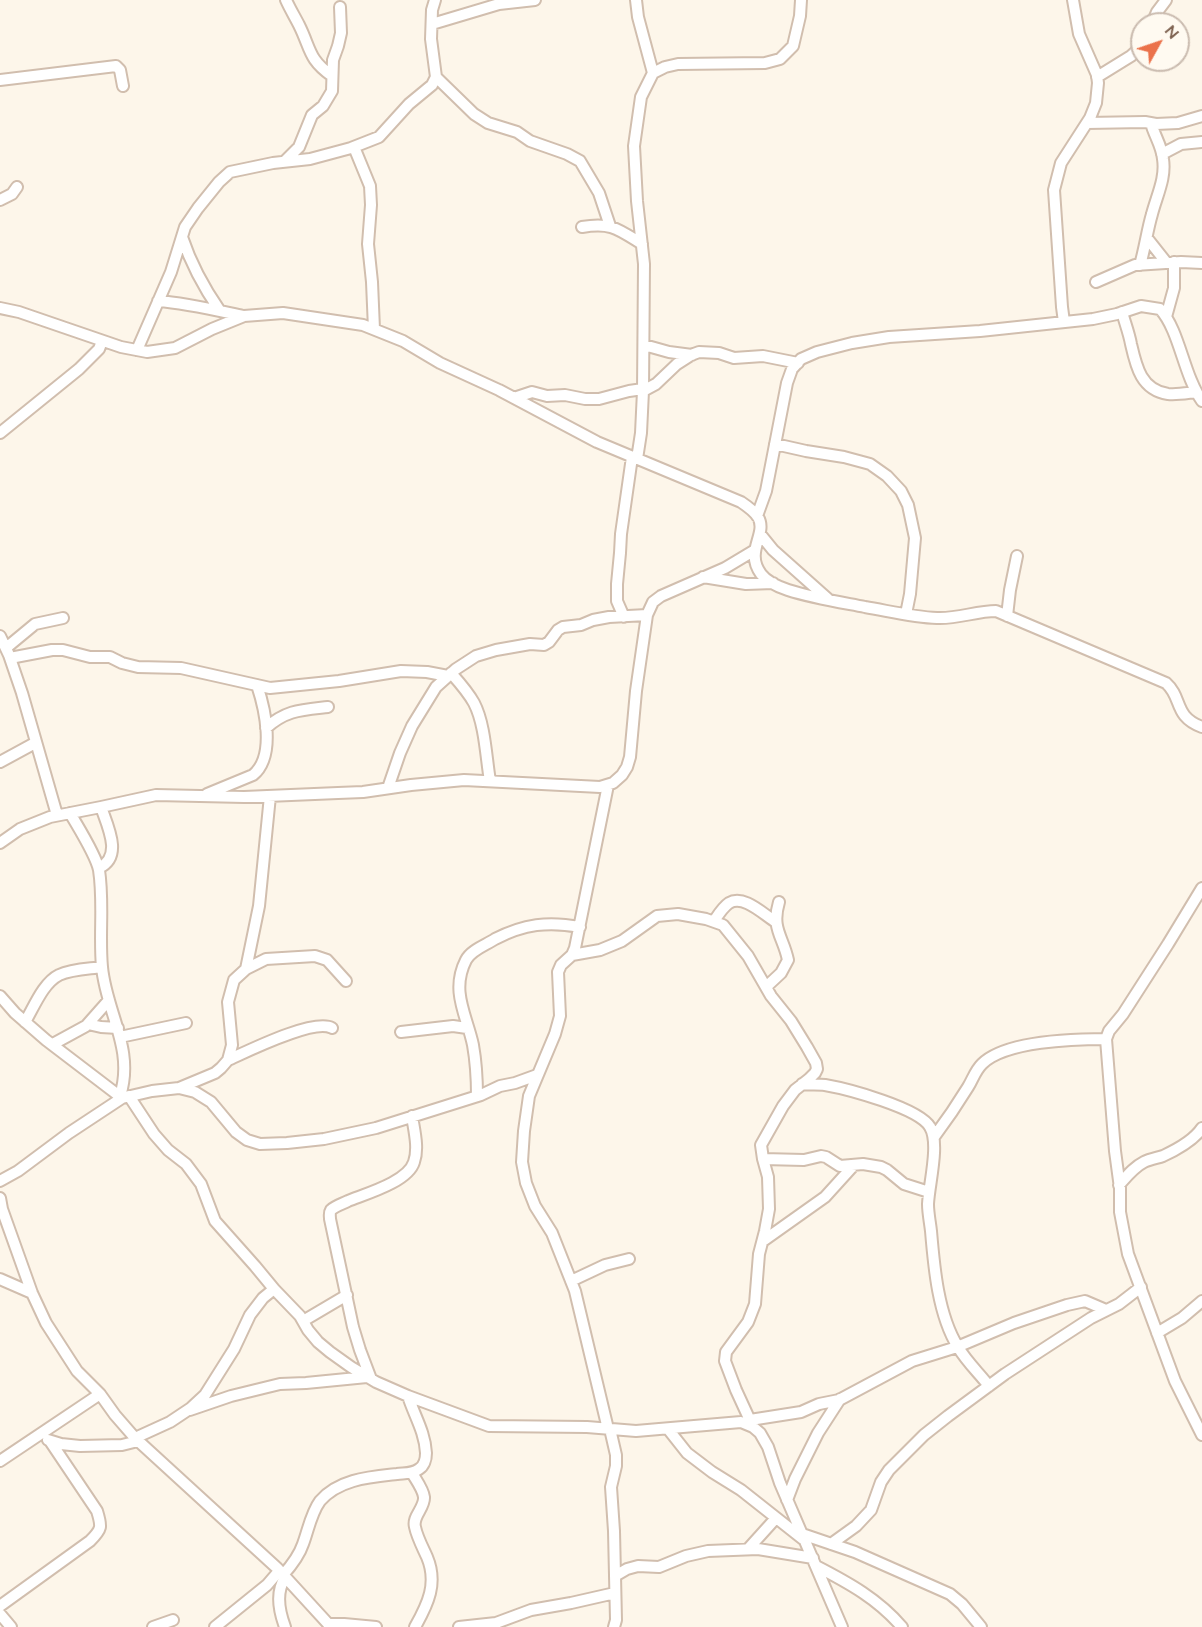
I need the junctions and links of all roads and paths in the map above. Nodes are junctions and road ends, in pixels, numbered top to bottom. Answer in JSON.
{"nodes":[{"id":1,"x":286,"y":0,"type":"edge"},
{"id":2,"x":435,"y":0,"type":"edge"},
{"id":3,"x":535,"y":0,"type":"edge"},
{"id":4,"x":636,"y":0,"type":"edge"},
{"id":5,"x":801,"y":0,"type":"edge"},
{"id":6,"x":1073,"y":0,"type":"edge"},
{"id":7,"x":502,"y":2,"type":"edge"},
{"id":8,"x":340,"y":7,"type":"dead end"},
{"id":9,"x":432,"y":24,"type":"junction"},
{"id":10,"x":1130,"y":57,"type":"edge"},
{"id":11,"x":653,"y":73,"type":"junction"},
{"id":12,"x":332,"y":76,"type":"junction"},
{"id":13,"x":436,"y":77,"type":"junction"},
{"id":14,"x":1097,"y":77,"type":"junction"},
{"id":15,"x":0,"y":80,"type":"edge"},
{"id":16,"x":123,"y":86,"type":"dead end"},
{"id":17,"x":1202,"y":116,"type":"edge"},
{"id":18,"x":1188,"y":120,"type":"junction"},
{"id":19,"x":1087,"y":123,"type":"junction"},
{"id":20,"x":1151,"y":123,"type":"junction"},
{"id":21,"x":1197,"y":142,"type":"edge"},
{"id":22,"x":354,"y":147,"type":"junction"},
{"id":23,"x":1162,"y":154,"type":"junction"},
{"id":24,"x":284,"y":162,"type":"junction"},
{"id":25,"x":17,"y":187,"type":"dead end"},
{"id":26,"x":0,"y":200,"type":"edge"},
{"id":27,"x":610,"y":226,"type":"junction"},
{"id":28,"x":582,"y":227,"type":"dead end"},
{"id":29,"x":182,"y":237,"type":"junction"},
{"id":30,"x":1147,"y":238,"type":"junction"},
{"id":31,"x":642,"y":244,"type":"junction"},
{"id":32,"x":1170,"y":262,"type":"junction"},
{"id":33,"x":1202,"y":263,"type":"edge"},
{"id":34,"x":1140,"y":265,"type":"junction"},
{"id":35,"x":1096,"y":282,"type":"dead end"},
{"id":36,"x":158,"y":301,"type":"junction"},
{"id":37,"x":0,"y":308,"type":"edge"},
{"id":38,"x":220,"y":311,"type":"junction"},
{"id":39,"x":1122,"y":312,"type":"junction"},
{"id":40,"x":244,"y":316,"type":"junction"},
{"id":41,"x":1166,"y":317,"type":"junction"},
{"id":42,"x":1064,"y":322,"type":"junction"},
{"id":43,"x":374,"y":329,"type":"junction"},
{"id":44,"x":102,"y":341,"type":"junction"},
{"id":45,"x":644,"y":345,"type":"junction"},
{"id":46,"x":137,"y":350,"type":"junction"},
{"id":47,"x":692,"y":355,"type":"junction"},
{"id":48,"x":798,"y":363,"type":"junction"},
{"id":49,"x":643,"y":390,"type":"junction"},
{"id":50,"x":1199,"y":397,"type":"edge"},
{"id":51,"x":514,"y":398,"type":"junction"},
{"id":52,"x":0,"y":433,"type":"edge"},
{"id":53,"x":775,"y":444,"type":"junction"},
{"id":54,"x":634,"y":458,"type":"junction"},
{"id":55,"x":758,"y":516,"type":"junction"},
{"id":56,"x":759,"y":534,"type":"junction"},
{"id":57,"x":755,"y":550,"type":"junction"},
{"id":58,"x":1017,"y":556,"type":"dead end"},
{"id":59,"x":703,"y":577,"type":"junction"},
{"id":60,"x":773,"y":583,"type":"junction"},
{"id":61,"x":829,"y":600,"type":"junction"},
{"id":62,"x":906,"y":614,"type":"junction"},
{"id":63,"x":647,"y":615,"type":"junction"},
{"id":64,"x":1007,"y":616,"type":"junction"},
{"id":65,"x":624,"y":617,"type":"junction"},
{"id":66,"x":63,"y":618,"type":"dead end"},
{"id":67,"x":0,"y":636,"type":"edge"},
{"id":68,"x":6,"y":654,"type":"edge"},
{"id":69,"x":449,"y":674,"type":"junction"},
{"id":70,"x":257,"y":685,"type":"junction"},
{"id":71,"x":328,"y":707,"type":"dead end"},
{"id":72,"x":1202,"y":727,"type":"edge"},
{"id":73,"x":266,"y":728,"type":"junction"},
{"id":74,"x":35,"y":743,"type":"junction"},
{"id":75,"x":0,"y":762,"type":"edge"},
{"id":76,"x":490,"y":781,"type":"junction"},
{"id":77,"x":608,"y":785,"type":"junction"},
{"id":78,"x":388,"y":788,"type":"junction"},
{"id":79,"x":204,"y":796,"type":"junction"},
{"id":80,"x":270,"y":796,"type":"junction"},
{"id":81,"x":101,"y":807,"type":"junction"},
{"id":82,"x":70,"y":813,"type":"junction"},
{"id":83,"x":57,"y":816,"type":"junction"},
{"id":84,"x":0,"y":843,"type":"edge"},
{"id":85,"x":99,"y":868,"type":"junction"},
{"id":86,"x":1202,"y":888,"type":"edge"},
{"id":87,"x":779,"y":903,"type":"dead end"},
{"id":88,"x":714,"y":921,"type":"junction"},
{"id":89,"x":776,"y":922,"type":"junction"},
{"id":90,"x":580,"y":927,"type":"junction"},
{"id":91,"x":572,"y":955,"type":"junction"},
{"id":92,"x":102,"y":967,"type":"junction"},
{"id":93,"x":246,"y":969,"type":"junction"},
{"id":94,"x":346,"y":981,"type":"dead end"},
{"id":95,"x":766,"y":987,"type":"junction"},
{"id":96,"x":0,"y":996,"type":"edge"},
{"id":97,"x":109,"y":1000,"type":"junction"},
{"id":98,"x":25,"y":1022,"type":"junction"},
{"id":99,"x":186,"y":1023,"type":"dead end"},
{"id":100,"x":88,"y":1024,"type":"junction"},
{"id":101,"x":332,"y":1028,"type":"dead end"},
{"id":102,"x":467,"y":1028,"type":"junction"},
{"id":103,"x":401,"y":1032,"type":"dead end"},
{"id":104,"x":119,"y":1033,"type":"junction"},
{"id":105,"x":1106,"y":1039,"type":"junction"},
{"id":106,"x":53,"y":1044,"type":"junction"},
{"id":107,"x":228,"y":1060,"type":"junction"},
{"id":108,"x":537,"y":1076,"type":"junction"},
{"id":109,"x":802,"y":1084,"type":"junction"},
{"id":110,"x":179,"y":1088,"type":"junction"},
{"id":111,"x":477,"y":1096,"type":"junction"},
{"id":112,"x":124,"y":1097,"type":"junction"},
{"id":113,"x":412,"y":1116,"type":"junction"},
{"id":114,"x":1202,"y":1128,"type":"edge"},
{"id":115,"x":934,"y":1137,"type":"junction"},
{"id":116,"x":763,"y":1159,"type":"junction"},
{"id":117,"x":854,"y":1165,"type":"junction"},
{"id":118,"x":0,"y":1182,"type":"edge"},
{"id":119,"x":1119,"y":1185,"type":"junction"},
{"id":120,"x":929,"y":1192,"type":"junction"},
{"id":121,"x":0,"y":1198,"type":"edge"},
{"id":122,"x":4,"y":1222,"type":"edge"},
{"id":123,"x":762,"y":1241,"type":"junction"},
{"id":124,"x":629,"y":1259,"type":"dead end"},
{"id":125,"x":0,"y":1279,"type":"edge"},
{"id":126,"x":571,"y":1281,"type":"junction"},
{"id":127,"x":1141,"y":1287,"type":"junction"},
{"id":128,"x":274,"y":1289,"type":"junction"},
{"id":129,"x":32,"y":1293,"type":"junction"},
{"id":130,"x":347,"y":1295,"type":"junction"},
{"id":131,"x":1202,"y":1301,"type":"edge"},
{"id":132,"x":1106,"y":1310,"type":"junction"},
{"id":133,"x":303,"y":1322,"type":"junction"},
{"id":134,"x":1157,"y":1333,"type":"junction"},
{"id":135,"x":957,"y":1347,"type":"junction"},
{"id":136,"x":369,"y":1378,"type":"junction"},
{"id":137,"x":989,"y":1386,"type":"junction"},
{"id":138,"x":100,"y":1394,"type":"junction"},
{"id":139,"x":408,"y":1396,"type":"junction"},
{"id":140,"x":840,"y":1399,"type":"junction"},
{"id":141,"x":187,"y":1411,"type":"junction"},
{"id":142,"x":751,"y":1423,"type":"junction"},
{"id":143,"x":609,"y":1429,"type":"junction"},
{"id":144,"x":668,"y":1429,"type":"junction"},
{"id":145,"x":1202,"y":1435,"type":"edge"},
{"id":146,"x":36,"y":1437,"type":"junction"},
{"id":147,"x":137,"y":1440,"type":"junction"},
{"id":148,"x":50,"y":1441,"type":"junction"},
{"id":149,"x":0,"y":1461,"type":"edge"},
{"id":150,"x":412,"y":1473,"type":"junction"},
{"id":151,"x":788,"y":1501,"type":"junction"},
{"id":152,"x":777,"y":1518,"type":"junction"},
{"id":153,"x":804,"y":1537,"type":"junction"},
{"id":154,"x":831,"y":1544,"type":"junction"},
{"id":155,"x":748,"y":1549,"type":"junction"},
{"id":156,"x":814,"y":1562,"type":"junction"},
{"id":157,"x":282,"y":1575,"type":"junction"},
{"id":158,"x":615,"y":1576,"type":"junction"},
{"id":159,"x":615,"y":1593,"type":"junction"},
{"id":160,"x":0,"y":1606,"type":"edge"},
{"id":161,"x":0,"y":1614,"type":"edge"},
{"id":162,"x":173,"y":1620,"type":"dead end"},
{"id":163,"x":618,"y":1625,"type":"edge"},
{"id":164,"x":330,"y":1626,"type":"edge"},
{"id":165,"x":11,"y":1627,"type":"edge"},
{"id":166,"x":153,"y":1627,"type":"edge"},
{"id":167,"x":215,"y":1627,"type":"edge"},
{"id":168,"x":285,"y":1627,"type":"edge"},
{"id":169,"x":376,"y":1627,"type":"edge"},
{"id":170,"x":415,"y":1627,"type":"edge"},
{"id":171,"x":459,"y":1627,"type":"edge"},
{"id":172,"x":842,"y":1627,"type":"edge"},
{"id":173,"x":902,"y":1627,"type":"edge"},
{"id":174,"x":981,"y":1627,"type":"edge"}],
"edges":[{"from":1,"to":12,"type":"street"},
{"from":2,"to":9,"type":"street"},
{"from":3,"to":7,"type":"street"},
{"from":4,"to":11,"type":"street"},
{"from":5,"to":11,"type":"street"},
{"from":6,"to":14,"type":"street"},
{"from":7,"to":9,"type":"street"},
{"from":8,"to":12,"type":"street"},
{"from":9,"to":13,"type":"street"},
{"from":10,"to":14,"type":"street"},
{"from":11,"to":31,"type":"street"},
{"from":12,"to":24,"type":"street"},
{"from":13,"to":22,"type":"street"},
{"from":13,"to":27,"type":"street"},
{"from":14,"to":19,"type":"street"},
{"from":15,"to":16,"type":"street"},
{"from":17,"to":18,"type":"street"},
{"from":18,"to":20,"type":"street"},
{"from":18,"to":21,"type":"street"},
{"from":19,"to":20,"type":"street"},
{"from":19,"to":42,"type":"street"},
{"from":20,"to":23,"type":"street"},
{"from":21,"to":23,"type":"street"},
{"from":22,"to":24,"type":"street"},
{"from":22,"to":43,"type":"street"},
{"from":23,"to":30,"type":"street"},
{"from":24,"to":29,"type":"street"},
{"from":25,"to":26,"type":"street"},
{"from":27,"to":28,"type":"street"},
{"from":27,"to":31,"type":"street"},
{"from":29,"to":36,"type":"street"},
{"from":29,"to":38,"type":"street"},
{"from":30,"to":32,"type":"street"},
{"from":30,"to":34,"type":"street"},
{"from":31,"to":45,"type":"street"},
{"from":32,"to":33,"type":"street"},
{"from":32,"to":34,"type":"street"},
{"from":32,"to":41,"type":"street"},
{"from":34,"to":35,"type":"street"},
{"from":36,"to":38,"type":"street"},
{"from":36,"to":46,"type":"street"},
{"from":37,"to":44,"type":"street"},
{"from":38,"to":40,"type":"street"},
{"from":39,"to":41,"type":"street"},
{"from":39,"to":42,"type":"street"},
{"from":39,"to":50,"type":"street"},
{"from":40,"to":43,"type":"street"},
{"from":40,"to":46,"type":"street"},
{"from":41,"to":50,"type":"street"},
{"from":42,"to":48,"type":"street"},
{"from":43,"to":51,"type":"street"},
{"from":44,"to":46,"type":"street"},
{"from":44,"to":52,"type":"street"},
{"from":45,"to":47,"type":"street"},
{"from":45,"to":49,"type":"street"},
{"from":47,"to":48,"type":"street"},
{"from":47,"to":49,"type":"street"},
{"from":48,"to":53,"type":"street"},
{"from":49,"to":51,"type":"street"},
{"from":49,"to":54,"type":"street"},
{"from":51,"to":54,"type":"street"},
{"from":53,"to":55,"type":"street"},
{"from":53,"to":62,"type":"street"},
{"from":54,"to":55,"type":"street"},
{"from":54,"to":65,"type":"street"},
{"from":55,"to":56,"type":"street"},
{"from":56,"to":57,"type":"street"},
{"from":56,"to":61,"type":"street"},
{"from":57,"to":59,"type":"street"},
{"from":57,"to":60,"type":"street"},
{"from":58,"to":64,"type":"street"},
{"from":59,"to":60,"type":"street"},
{"from":59,"to":63,"type":"street"},
{"from":60,"to":61,"type":"street"},
{"from":61,"to":62,"type":"street"},
{"from":62,"to":64,"type":"street"},
{"from":63,"to":65,"type":"street"},
{"from":63,"to":77,"type":"street"},
{"from":64,"to":72,"type":"street"},
{"from":65,"to":69,"type":"street"},
{"from":66,"to":68,"type":"street"},
{"from":67,"to":68,"type":"street"},
{"from":68,"to":70,"type":"street"},
{"from":68,"to":74,"type":"street"},
{"from":69,"to":70,"type":"street"},
{"from":69,"to":76,"type":"street"},
{"from":69,"to":78,"type":"street"},
{"from":70,"to":73,"type":"street"},
{"from":71,"to":73,"type":"street"},
{"from":73,"to":79,"type":"street"},
{"from":74,"to":75,"type":"street"},
{"from":74,"to":83,"type":"street"},
{"from":76,"to":77,"type":"street"},
{"from":76,"to":78,"type":"street"},
{"from":77,"to":90,"type":"street"},
{"from":78,"to":80,"type":"street"},
{"from":79,"to":80,"type":"street"},
{"from":79,"to":81,"type":"street"},
{"from":80,"to":93,"type":"street"},
{"from":81,"to":82,"type":"street"},
{"from":81,"to":85,"type":"street"},
{"from":82,"to":83,"type":"street"},
{"from":82,"to":85,"type":"street"},
{"from":83,"to":84,"type":"street"},
{"from":85,"to":92,"type":"street"},
{"from":86,"to":105,"type":"street"},
{"from":87,"to":89,"type":"street"},
{"from":88,"to":89,"type":"street"},
{"from":88,"to":91,"type":"street"},
{"from":88,"to":95,"type":"street"},
{"from":89,"to":95,"type":"street"},
{"from":90,"to":91,"type":"street"},
{"from":90,"to":102,"type":"street"},
{"from":91,"to":108,"type":"street"},
{"from":92,"to":97,"type":"street"},
{"from":92,"to":98,"type":"street"},
{"from":93,"to":94,"type":"street"},
{"from":93,"to":107,"type":"street"},
{"from":95,"to":109,"type":"street"},
{"from":96,"to":98,"type":"street"},
{"from":97,"to":100,"type":"street"},
{"from":97,"to":104,"type":"street"},
{"from":98,"to":106,"type":"street"},
{"from":99,"to":104,"type":"street"},
{"from":100,"to":104,"type":"street"},
{"from":100,"to":106,"type":"street"},
{"from":101,"to":107,"type":"street"},
{"from":102,"to":103,"type":"street"},
{"from":102,"to":111,"type":"street"},
{"from":104,"to":112,"type":"street"},
{"from":105,"to":115,"type":"street"},
{"from":105,"to":119,"type":"street"},
{"from":106,"to":112,"type":"street"},
{"from":107,"to":110,"type":"street"},
{"from":108,"to":111,"type":"street"},
{"from":108,"to":126,"type":"street"},
{"from":109,"to":115,"type":"street"},
{"from":109,"to":116,"type":"street"},
{"from":110,"to":112,"type":"street"},
{"from":110,"to":113,"type":"street"},
{"from":111,"to":113,"type":"street"},
{"from":112,"to":118,"type":"street"},
{"from":112,"to":128,"type":"street"},
{"from":113,"to":130,"type":"street"},
{"from":114,"to":119,"type":"street"},
{"from":115,"to":120,"type":"street"},
{"from":116,"to":117,"type":"street"},
{"from":116,"to":123,"type":"street"},
{"from":117,"to":120,"type":"street"},
{"from":117,"to":123,"type":"street"},
{"from":119,"to":127,"type":"street"},
{"from":120,"to":135,"type":"street"},
{"from":121,"to":122,"type":"street"},
{"from":122,"to":129,"type":"street"},
{"from":123,"to":142,"type":"street"},
{"from":124,"to":126,"type":"street"},
{"from":125,"to":129,"type":"street"},
{"from":126,"to":143,"type":"street"},
{"from":127,"to":132,"type":"street"},
{"from":127,"to":134,"type":"street"},
{"from":128,"to":133,"type":"street"},
{"from":128,"to":141,"type":"street"},
{"from":129,"to":138,"type":"street"},
{"from":130,"to":133,"type":"street"},
{"from":130,"to":136,"type":"street"},
{"from":131,"to":134,"type":"street"},
{"from":132,"to":135,"type":"street"},
{"from":132,"to":137,"type":"street"},
{"from":133,"to":136,"type":"street"},
{"from":134,"to":145,"type":"street"},
{"from":135,"to":137,"type":"street"},
{"from":135,"to":140,"type":"street"},
{"from":136,"to":139,"type":"street"},
{"from":136,"to":141,"type":"street"},
{"from":137,"to":154,"type":"street"},
{"from":138,"to":146,"type":"street"},
{"from":138,"to":147,"type":"street"},
{"from":139,"to":143,"type":"street"},
{"from":139,"to":150,"type":"street"},
{"from":140,"to":142,"type":"street"},
{"from":140,"to":151,"type":"street"},
{"from":141,"to":147,"type":"street"},
{"from":142,"to":144,"type":"street"},
{"from":142,"to":151,"type":"street"},
{"from":143,"to":144,"type":"street"},
{"from":143,"to":158,"type":"street"},
{"from":144,"to":152,"type":"street"},
{"from":146,"to":148,"type":"street"},
{"from":146,"to":149,"type":"street"},
{"from":147,"to":148,"type":"street"},
{"from":147,"to":157,"type":"street"},
{"from":148,"to":160,"type":"street"},
{"from":150,"to":157,"type":"street"},
{"from":150,"to":170,"type":"street"},
{"from":151,"to":152,"type":"street"},
{"from":151,"to":153,"type":"street"},
{"from":152,"to":153,"type":"street"},
{"from":152,"to":155,"type":"street"},
{"from":153,"to":154,"type":"street"},
{"from":153,"to":156,"type":"street"},
{"from":154,"to":174,"type":"street"},
{"from":155,"to":156,"type":"street"},
{"from":155,"to":158,"type":"street"},
{"from":156,"to":172,"type":"street"},
{"from":156,"to":173,"type":"street"},
{"from":157,"to":164,"type":"street"},
{"from":157,"to":167,"type":"street"},
{"from":157,"to":168,"type":"street"},
{"from":158,"to":159,"type":"street"},
{"from":159,"to":163,"type":"street"},
{"from":159,"to":171,"type":"street"},
{"from":161,"to":165,"type":"street"},
{"from":162,"to":166,"type":"street"},
{"from":164,"to":169,"type":"street"}]}
